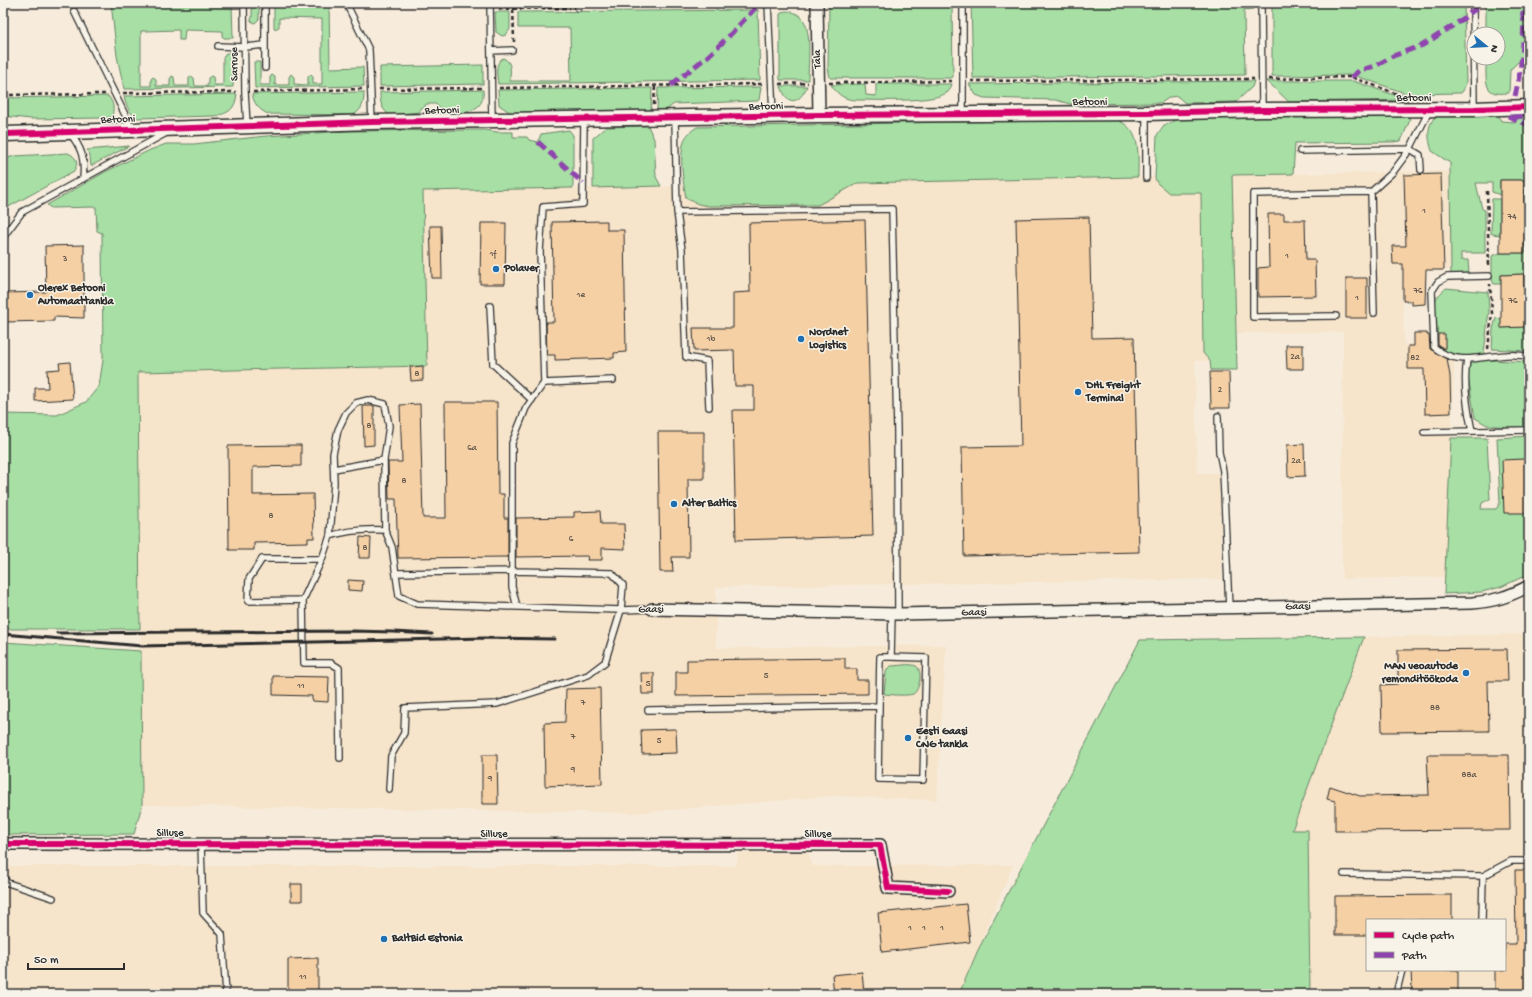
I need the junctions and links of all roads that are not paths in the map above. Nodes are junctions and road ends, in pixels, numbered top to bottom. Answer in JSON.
{"nodes":[{"id":1,"x":244,"y":3,"type":"edge"},
{"id":2,"x":265,"y":3,"type":"edge"},
{"id":3,"x":346,"y":3,"type":"edge"},
{"id":4,"x":768,"y":3,"type":"edge"},
{"id":5,"x":816,"y":3,"type":"edge"},
{"id":6,"x":963,"y":3,"type":"edge"},
{"id":7,"x":1261,"y":3,"type":"edge"},
{"id":8,"x":1473,"y":3,"type":"edge"},
{"id":9,"x":490,"y":6,"type":"edge"},
{"id":10,"x":74,"y":11,"type":"dead end"},
{"id":11,"x":265,"y":45,"type":"junction"},
{"id":12,"x":218,"y":46,"type":"dead end"},
{"id":13,"x":245,"y":47,"type":"junction"},
{"id":14,"x":513,"y":48,"type":"road end"},
{"id":15,"x":490,"y":51,"type":"junction"},
{"id":16,"x":265,"y":68,"type":"dead end"},
{"id":17,"x":1529,"y":107,"type":"edge"},
{"id":18,"x":1430,"y":109,"type":"junction"},
{"id":19,"x":1474,"y":109,"type":"junction"},
{"id":20,"x":1262,"y":110,"type":"junction"},
{"id":21,"x":1146,"y":113,"type":"junction"},
{"id":22,"x":963,"y":114,"type":"junction"},
{"id":23,"x":819,"y":115,"type":"junction"},
{"id":24,"x":675,"y":117,"type":"junction"},
{"id":25,"x":773,"y":117,"type":"junction"},
{"id":26,"x":584,"y":119,"type":"junction"},
{"id":27,"x":492,"y":121,"type":"junction"},
{"id":28,"x":372,"y":122,"type":"junction"},
{"id":29,"x":248,"y":126,"type":"junction"},
{"id":30,"x":176,"y":128,"type":"junction"},
{"id":31,"x":132,"y":130,"type":"junction"},
{"id":32,"x":68,"y":132,"type":"junction"},
{"id":33,"x":3,"y":135,"type":"edge"},
{"id":34,"x":1410,"y":149,"type":"junction"},
{"id":35,"x":1300,"y":151,"type":"dead end"},
{"id":36,"x":1421,"y":170,"type":"dead end"},
{"id":37,"x":1146,"y":178,"type":"dead end"},
{"id":38,"x":83,"y":179,"type":"junction"},
{"id":39,"x":1371,"y":192,"type":"junction"},
{"id":40,"x":677,"y":212,"type":"junction"},
{"id":41,"x":3,"y":237,"type":"edge"},
{"id":42,"x":1489,"y":276,"type":"dead end"},
{"id":43,"x":490,"y":306,"type":"dead end"},
{"id":44,"x":1374,"y":313,"type":"dead end"},
{"id":45,"x":1336,"y":316,"type":"dead end"},
{"id":46,"x":1529,"y":356,"type":"edge"},
{"id":47,"x":1467,"y":360,"type":"junction"},
{"id":48,"x":613,"y":380,"type":"dead end"},
{"id":49,"x":544,"y":383,"type":"junction"},
{"id":50,"x":532,"y":400,"type":"junction"},
{"id":51,"x":709,"y":407,"type":"dead end"},
{"id":52,"x":1218,"y":416,"type":"dead end"},
{"id":53,"x":1529,"y":430,"type":"edge"},
{"id":54,"x":1424,"y":432,"type":"dead end"},
{"id":55,"x":1472,"y":432,"type":"junction"},
{"id":56,"x":384,"y":460,"type":"junction"},
{"id":57,"x":334,"y":469,"type":"junction"},
{"id":58,"x":385,"y":530,"type":"junction"},
{"id":59,"x":330,"y":536,"type":"junction"},
{"id":60,"x":322,"y":558,"type":"junction"},
{"id":61,"x":512,"y":571,"type":"junction"},
{"id":62,"x":396,"y":573,"type":"junction"},
{"id":63,"x":1529,"y":586,"type":"edge"},
{"id":64,"x":303,"y":600,"type":"junction"},
{"id":65,"x":517,"y":606,"type":"junction"},
{"id":66,"x":1229,"y":608,"type":"junction"},
{"id":67,"x":652,"y":609,"type":"joint"},
{"id":68,"x":621,"y":610,"type":"junction"},
{"id":69,"x":895,"y":614,"type":"junction"},
{"id":70,"x":891,"y":657,"type":"junction"},
{"id":71,"x":879,"y":706,"type":"junction"},
{"id":72,"x":648,"y":710,"type":"dead end"},
{"id":73,"x":340,"y":758,"type":"dead end"},
{"id":74,"x":389,"y":789,"type":"dead end"},
{"id":75,"x":3,"y":844,"type":"edge"},
{"id":76,"x":201,"y":844,"type":"junction"},
{"id":77,"x":1529,"y":861,"type":"edge"},
{"id":78,"x":1344,"y":874,"type":"dead end"},
{"id":79,"x":1483,"y":876,"type":"junction"},
{"id":80,"x":3,"y":878,"type":"edge"},
{"id":81,"x":948,"y":890,"type":"dead end"},
{"id":82,"x":53,"y":898,"type":"dead end"},
{"id":83,"x":1482,"y":919,"type":"edge"},
{"id":84,"x":1402,"y":971,"type":"edge"},
{"id":85,"x":226,"y":994,"type":"edge"},
{"id":86,"x":1396,"y":994,"type":"edge"}],
"edges":[{"from":1,"to":13,"type":"lane","name":"Sarruse"},
{"from":2,"to":11,"type":"lane"},
{"from":3,"to":28,"type":"lane"},
{"from":4,"to":25,"type":"lane"},
{"from":5,"to":23,"type":"street","name":"Tala"},
{"from":6,"to":22,"type":"lane"},
{"from":7,"to":20,"type":"lane"},
{"from":8,"to":19,"type":"lane"},
{"from":9,"to":15,"type":"lane"},
{"from":10,"to":31,"type":"lane"},
{"from":11,"to":13,"type":"lane"},
{"from":11,"to":16,"type":"lane"},
{"from":12,"to":13,"type":"lane"},
{"from":13,"to":29,"type":"lane","name":"Sarruse"},
{"from":14,"to":15,"type":"lane"},
{"from":15,"to":27,"type":"lane"},
{"from":17,"to":19,"type":"street","name":"Betooni"},
{"from":18,"to":19,"type":"street","name":"Betooni"},
{"from":18,"to":20,"type":"street","name":"Betooni"},
{"from":18,"to":34,"type":"lane"},
{"from":20,"to":21,"type":"street","name":"Betooni"},
{"from":21,"to":22,"type":"street","name":"Betooni"},
{"from":21,"to":37,"type":"lane"},
{"from":22,"to":23,"type":"street","name":"Betooni"},
{"from":23,"to":25,"type":"street","name":"Betooni"},
{"from":24,"to":25,"type":"street","name":"Betooni"},
{"from":24,"to":26,"type":"street","name":"Betooni"},
{"from":24,"to":40,"type":"lane"},
{"from":26,"to":27,"type":"street","name":"Betooni"},
{"from":26,"to":49,"type":"lane"},
{"from":27,"to":28,"type":"street","name":"Betooni"},
{"from":28,"to":29,"type":"street","name":"Betooni"},
{"from":29,"to":30,"type":"street","name":"Betooni"},
{"from":30,"to":31,"type":"street","name":"Betooni"},
{"from":30,"to":38,"type":"lane"},
{"from":31,"to":32,"type":"street","name":"Betooni"},
{"from":32,"to":33,"type":"street","name":"Betooni"},
{"from":32,"to":38,"type":"lane"},
{"from":34,"to":35,"type":"lane"},
{"from":34,"to":36,"type":"lane"},
{"from":34,"to":39,"type":"lane"},
{"from":38,"to":41,"type":"lane"},
{"from":39,"to":44,"type":"lane"},
{"from":39,"to":45,"type":"lane"},
{"from":40,"to":51,"type":"lane"},
{"from":40,"to":69,"type":"lane"},
{"from":42,"to":47,"type":"lane"},
{"from":43,"to":50,"type":"lane"},
{"from":46,"to":47,"type":"lane"},
{"from":47,"to":55,"type":"lane"},
{"from":48,"to":49,"type":"lane"},
{"from":49,"to":50,"type":"lane"},
{"from":50,"to":61,"type":"lane"},
{"from":52,"to":66,"type":"lane"},
{"from":53,"to":55,"type":"lane"},
{"from":54,"to":55,"type":"lane"},
{"from":56,"to":57,"type":"lane"},
{"from":56,"to":57,"type":"lane"},
{"from":56,"to":58,"type":"lane"},
{"from":57,"to":59,"type":"lane"},
{"from":58,"to":59,"type":"lane"},
{"from":58,"to":62,"type":"lane"},
{"from":59,"to":60,"type":"lane"},
{"from":60,"to":64,"type":"lane"},
{"from":60,"to":64,"type":"lane"},
{"from":61,"to":62,"type":"lane"},
{"from":61,"to":65,"type":"lane"},
{"from":61,"to":68,"type":"lane"},
{"from":62,"to":65,"type":"lane","name":"Gaasi"},
{"from":63,"to":66,"type":"street","name":"Gaasi"},
{"from":64,"to":73,"type":"lane"},
{"from":65,"to":68,"type":"lane","name":"Gaasi"},
{"from":66,"to":69,"type":"street","name":"Gaasi"},
{"from":67,"to":68,"type":"lane","name":"Gaasi"},
{"from":67,"to":69,"type":"street","name":"Gaasi"},
{"from":68,"to":74,"type":"lane"},
{"from":69,"to":70,"type":"lane"},
{"from":70,"to":71,"type":"lane"},
{"from":70,"to":71,"type":"lane"},
{"from":71,"to":72,"type":"lane"},
{"from":75,"to":76,"type":"street","name":"Silluse"},
{"from":76,"to":81,"type":"street","name":"Silluse"},
{"from":76,"to":85,"type":"lane"},
{"from":77,"to":79,"type":"lane"},
{"from":78,"to":79,"type":"lane"},
{"from":79,"to":83,"type":"lane"},
{"from":80,"to":82,"type":"lane"},
{"from":84,"to":86,"type":"lane"}]}
